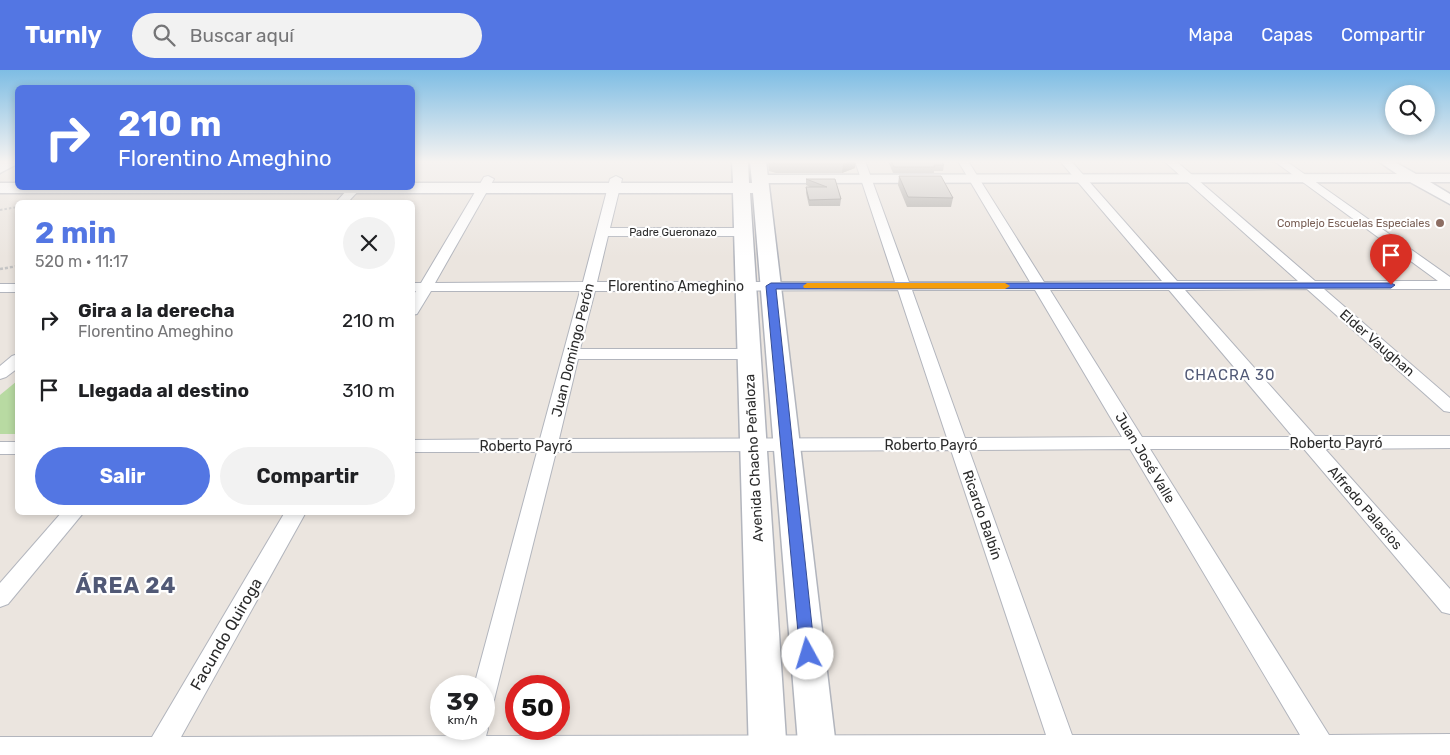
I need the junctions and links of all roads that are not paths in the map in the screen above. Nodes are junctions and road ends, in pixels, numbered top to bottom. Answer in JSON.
{"nodes":[{"id":1,"x":479,"y":193,"type":"edge"},
{"id":2,"x":613,"y":193,"type":"edge"},
{"id":3,"x":750,"y":193,"type":"edge"},
{"id":4,"x":753,"y":193,"type":"edge"},
{"id":5,"x":871,"y":193,"type":"edge"},
{"id":6,"x":983,"y":193,"type":"edge"},
{"id":7,"x":1093,"y":193,"type":"edge"},
{"id":8,"x":1205,"y":193,"type":"edge"},
{"id":9,"x":1323,"y":193,"type":"edge"},
{"id":10,"x":603,"y":232,"type":"junction"},
{"id":11,"x":743,"y":232,"type":"junction"},
{"id":12,"x":1450,"y":284,"type":"edge"},
{"id":13,"x":1311,"y":285,"type":"junction"},
{"id":14,"x":589,"y":286,"type":"junction"},
{"id":15,"x":758,"y":286,"type":"junction"},
{"id":16,"x":903,"y":286,"type":"junction"},
{"id":17,"x":1040,"y":286,"type":"junction"},
{"id":18,"x":1173,"y":286,"type":"junction"},
{"id":19,"x":420,"y":287,"type":"edge"},
{"id":20,"x":0,"y":288,"type":"edge"},
{"id":21,"x":15,"y":288,"type":"edge"},
{"id":22,"x":415,"y":302,"type":"edge"},
{"id":23,"x":572,"y":354,"type":"junction"},
{"id":24,"x":749,"y":354,"type":"junction"},
{"id":25,"x":15,"y":362,"type":"edge"},
{"id":26,"x":0,"y":374,"type":"edge"},
{"id":27,"x":1450,"y":407,"type":"edge"},
{"id":28,"x":1450,"y":442,"type":"edge"},
{"id":29,"x":1137,"y":444,"type":"junction"},
{"id":30,"x":1310,"y":444,"type":"junction"},
{"id":31,"x":754,"y":445,"type":"junction"},
{"id":32,"x":787,"y":445,"type":"junction"},
{"id":33,"x":958,"y":445,"type":"junction"},
{"id":34,"x":415,"y":446,"type":"edge"},
{"id":35,"x":548,"y":446,"type":"junction"},
{"id":36,"x":0,"y":448,"type":"edge"},
{"id":37,"x":15,"y":448,"type":"edge"},
{"id":38,"x":71,"y":515,"type":"edge"},
{"id":39,"x":294,"y":515,"type":"edge"},
{"id":40,"x":0,"y":598,"type":"edge"},
{"id":41,"x":1450,"y":605,"type":"edge"},
{"id":42,"x":489,"y":675,"type":"edge"},
{"id":43,"x":471,"y":744,"type":"edge"},
{"id":44,"x":1450,"y":747,"type":"edge"},
{"id":45,"x":0,"y":750,"type":"edge"},
{"id":46,"x":1325,"y":751,"type":"edge"},
{"id":47,"x":157,"y":752,"type":"edge"},
{"id":48,"x":768,"y":752,"type":"edge"},
{"id":49,"x":817,"y":752,"type":"edge"},
{"id":50,"x":1064,"y":752,"type":"edge"}],
"edges":[{"from":1,"to":19,"type":"street"},
{"from":2,"to":10,"type":"street","name":"Juan Domingo Perón"},
{"from":3,"to":11,"type":"main road","name":"Avenida Chacho Peñaloza"},
{"from":4,"to":15,"type":"main road","name":"Avenida Chacho Peñaloza"},
{"from":5,"to":16,"type":"street","name":"Ricardo Balbín"},
{"from":6,"to":17,"type":"street","name":"Juan José Valle"},
{"from":7,"to":18,"type":"street","name":"Alfredo Palacios"},
{"from":8,"to":13,"type":"street","name":"Elder Vaughan"},
{"from":9,"to":12,"type":"street"},
{"from":10,"to":11,"type":"street","name":"Padre Gueronazo"},
{"from":10,"to":14,"type":"street","name":"Juan Domingo Perón"},
{"from":11,"to":15,"type":"main road","name":"Avenida Chacho Peñaloza"},
{"from":12,"to":13,"type":"street","name":"Florentino Ameghino"},
{"from":13,"to":18,"type":"street","name":"Florentino Ameghino"},
{"from":13,"to":27,"type":"street","name":"Elder Vaughan"},
{"from":14,"to":15,"type":"street","name":"Florentino Ameghino"},
{"from":14,"to":19,"type":"street","name":"Florentino Ameghino"},
{"from":14,"to":23,"type":"street","name":"Juan Domingo Perón"},
{"from":15,"to":16,"type":"street","name":"Florentino Ameghino"},
{"from":15,"to":24,"type":"main road","name":"Avenida Chacho Peñaloza"},
{"from":15,"to":32,"type":"main road","name":"Avenida Chacho Peñaloza"},
{"from":16,"to":17,"type":"street","name":"Florentino Ameghino"},
{"from":16,"to":33,"type":"street","name":"Ricardo Balbín"},
{"from":17,"to":18,"type":"street","name":"Florentino Ameghino"},
{"from":17,"to":29,"type":"street","name":"Juan José Valle"},
{"from":18,"to":30,"type":"street","name":"Alfredo Palacios"},
{"from":19,"to":22,"type":"street"},
{"from":20,"to":21,"type":"street"},
{"from":23,"to":24,"type":"street"},
{"from":23,"to":35,"type":"street","name":"Juan Domingo Perón"},
{"from":24,"to":31,"type":"main road","name":"Avenida Chacho Peñaloza"},
{"from":25,"to":26,"type":"street"},
{"from":28,"to":30,"type":"street","name":"Roberto Payró"},
{"from":29,"to":30,"type":"street","name":"Roberto Payró"},
{"from":29,"to":33,"type":"street","name":"Roberto Payró"},
{"from":29,"to":46,"type":"street","name":"Juan José Valle"},
{"from":30,"to":41,"type":"street","name":"Alfredo Palacios"},
{"from":31,"to":32,"type":"street","name":"Roberto Payró"},
{"from":31,"to":35,"type":"street","name":"Roberto Payró"},
{"from":31,"to":48,"type":"main road","name":"Avenida Chacho Peñaloza"},
{"from":32,"to":33,"type":"street","name":"Roberto Payró"},
{"from":32,"to":49,"type":"main road","name":"Avenida Chacho Peñaloza"},
{"from":33,"to":50,"type":"street","name":"Ricardo Balbín"},
{"from":34,"to":35,"type":"street","name":"Roberto Payró"},
{"from":35,"to":42,"type":"street","name":"Juan Domingo Perón"},
{"from":36,"to":37,"type":"street"},
{"from":38,"to":40,"type":"street"},
{"from":39,"to":47,"type":"street","name":"Facundo Quiroga"},
{"from":43,"to":47,"type":"street"},
{"from":43,"to":48,"type":"street"},
{"from":44,"to":46,"type":"street"},
{"from":45,"to":47,"type":"street"},
{"from":46,"to":50,"type":"street"},
{"from":48,"to":49,"type":"street"},
{"from":49,"to":50,"type":"street"}]}
